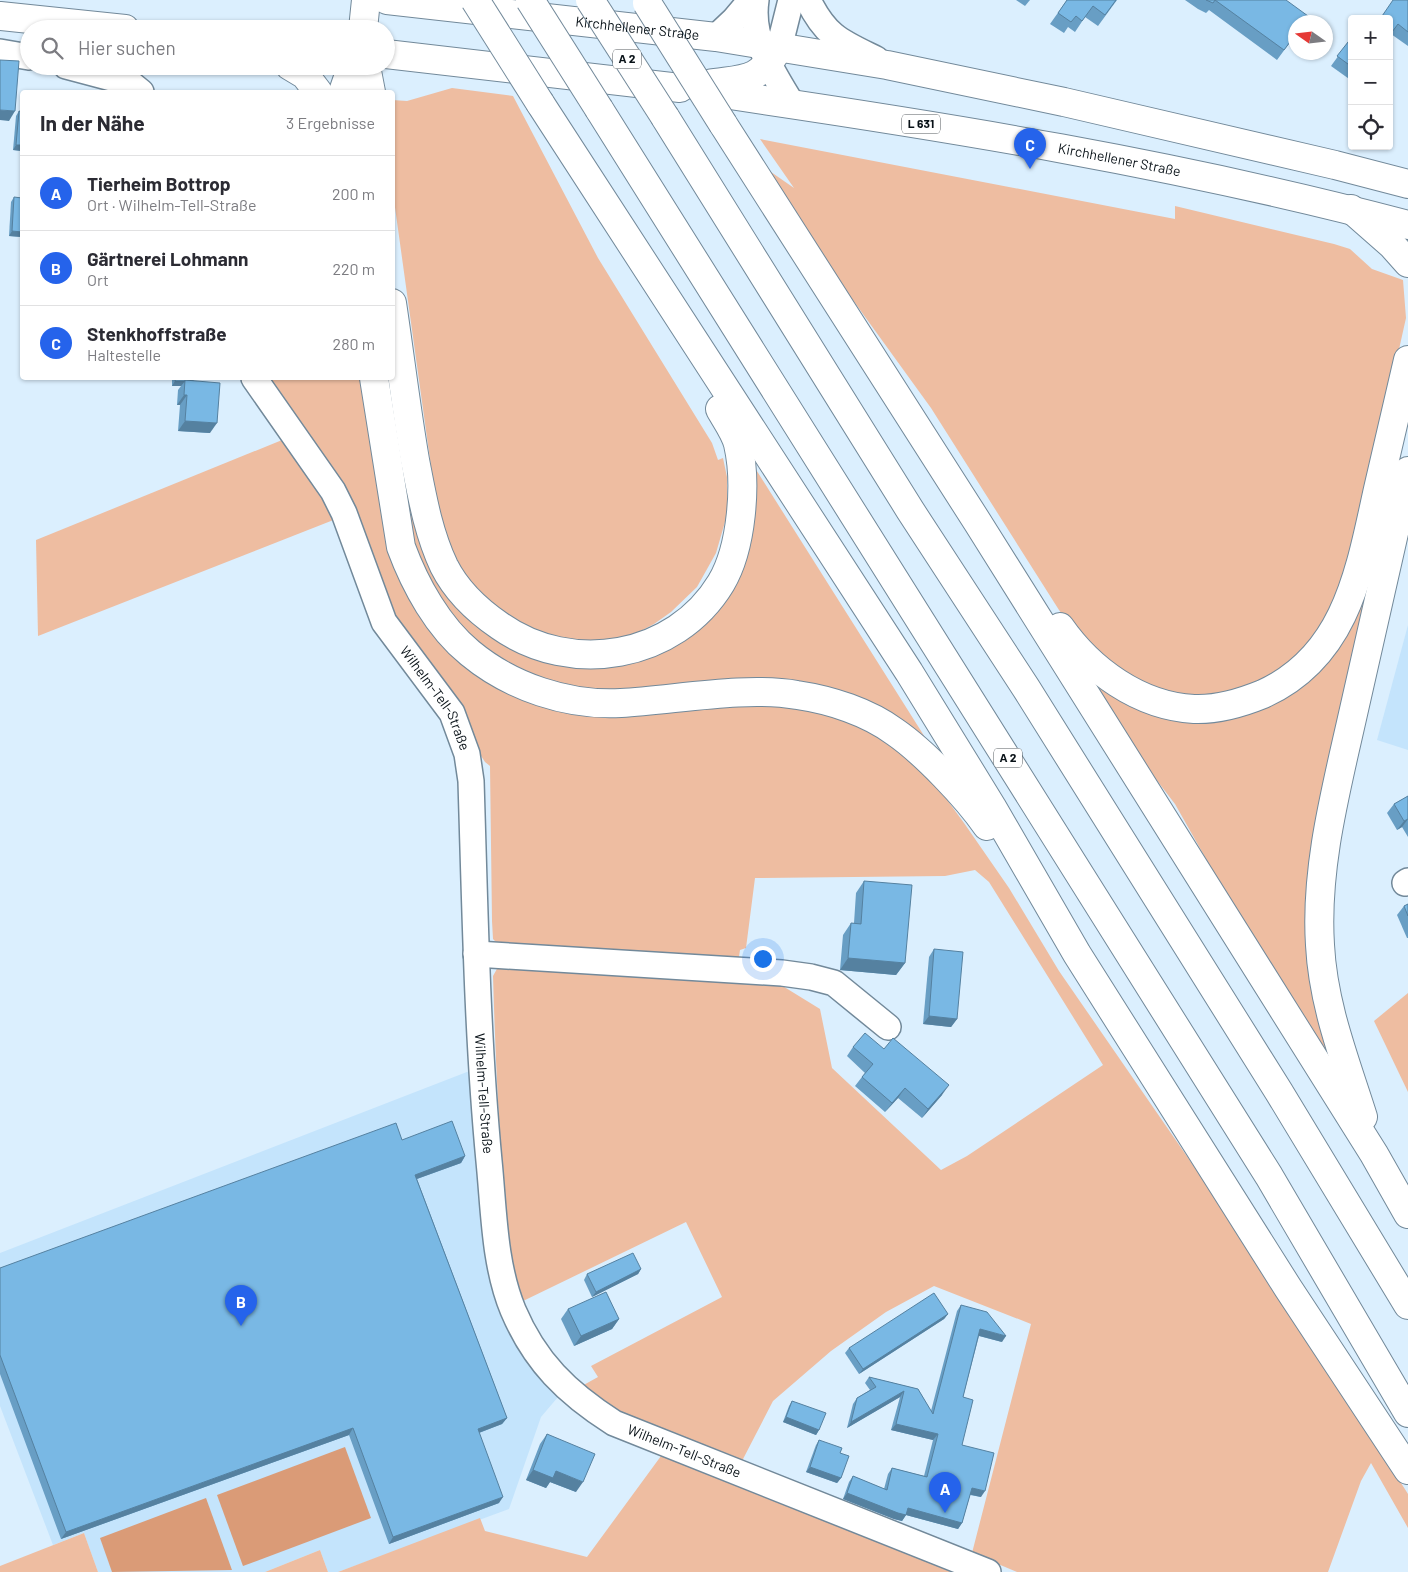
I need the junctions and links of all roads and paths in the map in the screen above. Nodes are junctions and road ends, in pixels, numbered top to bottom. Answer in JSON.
{"nodes":[{"id":1,"x":366,"y":0,"type":"edge"},
{"id":2,"x":387,"y":0,"type":"edge"},
{"id":3,"x":475,"y":0,"type":"edge"},
{"id":4,"x":530,"y":0,"type":"edge"},
{"id":5,"x":590,"y":0,"type":"edge"},
{"id":6,"x":751,"y":0,"type":"edge"},
{"id":7,"x":756,"y":0,"type":"edge"},
{"id":8,"x":791,"y":0,"type":"edge"},
{"id":9,"x":808,"y":0,"type":"edge"},
{"id":10,"x":646,"y":2,"type":"edge"},
{"id":11,"x":0,"y":16,"type":"edge"},
{"id":12,"x":38,"y":20,"type":"edge"},
{"id":13,"x":364,"y":20,"type":"edge"},
{"id":14,"x":716,"y":37,"type":"junction"},
{"id":15,"x":0,"y":52,"type":"edge"},
{"id":16,"x":769,"y":53,"type":"junction"},
{"id":17,"x":20,"y":55,"type":"edge"},
{"id":18,"x":395,"y":55,"type":"edge"},
{"id":19,"x":887,"y":65,"type":"junction"},
{"id":20,"x":98,"y":75,"type":"edge"},
{"id":21,"x":305,"y":75,"type":"edge"},
{"id":22,"x":349,"y":75,"type":"edge"},
{"id":23,"x":368,"y":75,"type":"edge"},
{"id":24,"x":680,"y":88,"type":"dead end"},
{"id":25,"x":138,"y":90,"type":"edge"},
{"id":26,"x":316,"y":90,"type":"edge"},
{"id":27,"x":344,"y":90,"type":"edge"},
{"id":28,"x":371,"y":90,"type":"edge"},
{"id":29,"x":792,"y":104,"type":"junction"},
{"id":30,"x":1408,"y":184,"type":"edge"},
{"id":31,"x":1351,"y":210,"type":"junction"},
{"id":32,"x":1408,"y":225,"type":"edge"},
{"id":33,"x":1408,"y":263,"type":"edge"},
{"id":34,"x":651,"y":274,"type":"junction"},
{"id":35,"x":395,"y":324,"type":"edge"},
{"id":36,"x":1408,"y":360,"type":"edge"},
{"id":37,"x":255,"y":380,"type":"edge"},
{"id":38,"x":374,"y":380,"type":"edge"},
{"id":39,"x":1408,"y":471,"type":"edge"},
{"id":40,"x":978,"y":523,"type":"junction"},
{"id":41,"x":476,"y":954,"type":"junction"},
{"id":42,"x":1077,"y":954,"type":"junction"},
{"id":43,"x":888,"y":1027,"type":"dead end"},
{"id":44,"x":1374,"y":1154,"type":"junction"},
{"id":45,"x":1408,"y":1214,"type":"edge"},
{"id":46,"x":1408,"y":1305,"type":"edge"},
{"id":47,"x":1408,"y":1413,"type":"edge"},
{"id":48,"x":1408,"y":1470,"type":"edge"},
{"id":49,"x":988,"y":1572,"type":"edge"}],
"edges":[{"from":1,"to":13,"type":"main road"},
{"from":2,"to":14,"type":"main road","name":"Kirchhellener Straße"},
{"from":3,"to":34,"type":"main road","bridge":true},
{"from":4,"to":47,"type":"main road","number":"A 2","bridge":true},
{"from":5,"to":46,"type":"main road","number":"A 2","bridge":true},
{"from":6,"to":14,"type":"street"},
{"from":7,"to":16,"type":"street"},
{"from":8,"to":16,"type":"street"},
{"from":9,"to":19,"type":"street","name":"Kirchhellener Straße"},
{"from":10,"to":40,"type":"main road","bridge":true},
{"from":11,"to":12,"type":"main road"},
{"from":14,"to":16,"type":"main road","name":"Kirchhellener Straße"},
{"from":15,"to":17,"type":"street"},
{"from":16,"to":19,"type":"main road","name":"Kirchhellener Straße"},
{"from":16,"to":29,"type":"street"},
{"from":16,"to":29,"type":"main road","name":"Kirchhellener Straße","number":"L 631"},
{"from":18,"to":24,"type":"main road"},
{"from":19,"to":30,"type":"main road","name":"Kirchhellener Straße"},
{"from":20,"to":25,"type":"street"},
{"from":21,"to":26,"type":"main road"},
{"from":22,"to":27,"type":"main road"},
{"from":23,"to":28,"type":"main road"},
{"from":29,"to":31,"type":"main road","name":"Kirchhellener Straße","number":"L 631"},
{"from":31,"to":32,"type":"main road","name":"Kirchhellener Straße","number":"L 631"},
{"from":31,"to":33,"type":"main road"},
{"from":34,"to":35,"type":"main road"},
{"from":34,"to":42,"type":"main road"},
{"from":36,"to":40,"type":"main road"},
{"from":37,"to":41,"type":"street","name":"Wilhelm-Tell-Straße"},
{"from":38,"to":42,"type":"main road"},
{"from":39,"to":44,"type":"main road"},
{"from":40,"to":44,"type":"main road"},
{"from":41,"to":43,"type":"street"},
{"from":41,"to":49,"type":"street","name":"Wilhelm-Tell-Straße"},
{"from":42,"to":48,"type":"main road"},
{"from":44,"to":45,"type":"main road"}]}
